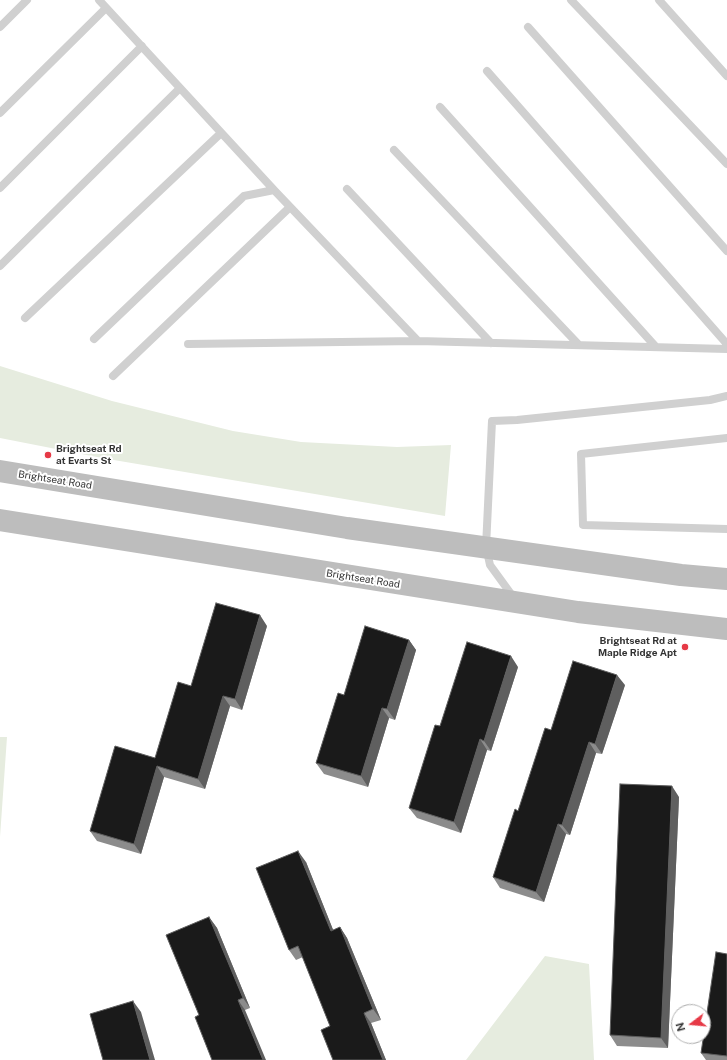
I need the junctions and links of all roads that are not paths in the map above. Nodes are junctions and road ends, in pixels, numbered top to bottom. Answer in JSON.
{"nodes":[{"id":1,"x":27,"y":0,"type":"edge"},
{"id":2,"x":99,"y":0,"type":"edge"},
{"id":3,"x":571,"y":0,"type":"edge"},
{"id":4,"x":659,"y":0,"type":"edge"},
{"id":5,"x":106,"y":8,"type":"junction"},
{"id":6,"x":0,"y":27,"type":"edge"},
{"id":7,"x":528,"y":27,"type":"dead end"},
{"id":8,"x":142,"y":46,"type":"junction"},
{"id":9,"x":487,"y":71,"type":"dead end"},
{"id":10,"x":727,"y":76,"type":"edge"},
{"id":11,"x":180,"y":88,"type":"junction"},
{"id":12,"x":440,"y":107,"type":"dead end"},
{"id":13,"x":0,"y":113,"type":"edge"},
{"id":14,"x":221,"y":133,"type":"junction"},
{"id":15,"x":394,"y":150,"type":"dead end"},
{"id":16,"x":727,"y":164,"type":"edge"},
{"id":17,"x":0,"y":188,"type":"edge"},
{"id":18,"x":347,"y":189,"type":"dead end"},
{"id":19,"x":274,"y":190,"type":"junction"},
{"id":20,"x":290,"y":207,"type":"junction"},
{"id":21,"x":727,"y":252,"type":"edge"},
{"id":22,"x":0,"y":266,"type":"edge"},
{"id":23,"x":25,"y":318,"type":"dead end"},
{"id":24,"x":94,"y":339,"type":"dead end"},
{"id":25,"x":418,"y":341,"type":"junction"},
{"id":26,"x":491,"y":343,"type":"junction"},
{"id":27,"x":188,"y":344,"type":"dead end"},
{"id":28,"x":727,"y":344,"type":"edge"},
{"id":29,"x":579,"y":345,"type":"junction"},
{"id":30,"x":656,"y":347,"type":"junction"},
{"id":31,"x":727,"y":349,"type":"edge"},
{"id":32,"x":113,"y":376,"type":"dead end"},
{"id":33,"x":727,"y":396,"type":"edge"},
{"id":34,"x":727,"y":438,"type":"edge"},
{"id":35,"x":0,"y":472,"type":"edge"},
{"id":36,"x":0,"y":520,"type":"edge"},
{"id":37,"x":727,"y":529,"type":"edge"},
{"id":38,"x":486,"y":547,"type":"junction"},
{"id":39,"x":727,"y":579,"type":"edge"},
{"id":40,"x":518,"y":603,"type":"junction"},
{"id":41,"x":727,"y":629,"type":"edge"}],
"edges":[{"from":1,"to":6,"type":"lane"},
{"from":2,"to":5,"type":"lane"},
{"from":3,"to":16,"type":"lane"},
{"from":4,"to":10,"type":"lane"},
{"from":5,"to":8,"type":"lane"},
{"from":5,"to":13,"type":"lane"},
{"from":7,"to":21,"type":"lane"},
{"from":8,"to":11,"type":"lane"},
{"from":8,"to":17,"type":"lane"},
{"from":9,"to":28,"type":"lane"},
{"from":11,"to":14,"type":"lane"},
{"from":11,"to":22,"type":"lane"},
{"from":12,"to":30,"type":"lane"},
{"from":14,"to":19,"type":"lane"},
{"from":14,"to":23,"type":"lane"},
{"from":15,"to":29,"type":"lane"},
{"from":18,"to":26,"type":"lane"},
{"from":19,"to":20,"type":"lane"},
{"from":19,"to":24,"type":"lane"},
{"from":20,"to":25,"type":"lane"},
{"from":20,"to":32,"type":"lane"},
{"from":25,"to":26,"type":"lane"},
{"from":25,"to":27,"type":"lane"},
{"from":26,"to":29,"type":"lane"},
{"from":29,"to":30,"type":"lane"},
{"from":30,"to":31,"type":"lane"},
{"from":33,"to":38,"type":"lane"},
{"from":34,"to":37,"type":"lane"},
{"from":35,"to":38,"type":"street","name":"Brightseat Road"},
{"from":36,"to":40,"type":"street","name":"Brightseat Road"},
{"from":38,"to":39,"type":"street","name":"Brightseat Road"},
{"from":38,"to":40,"type":"lane"},
{"from":40,"to":41,"type":"street","name":"Brightseat Road"}]}
